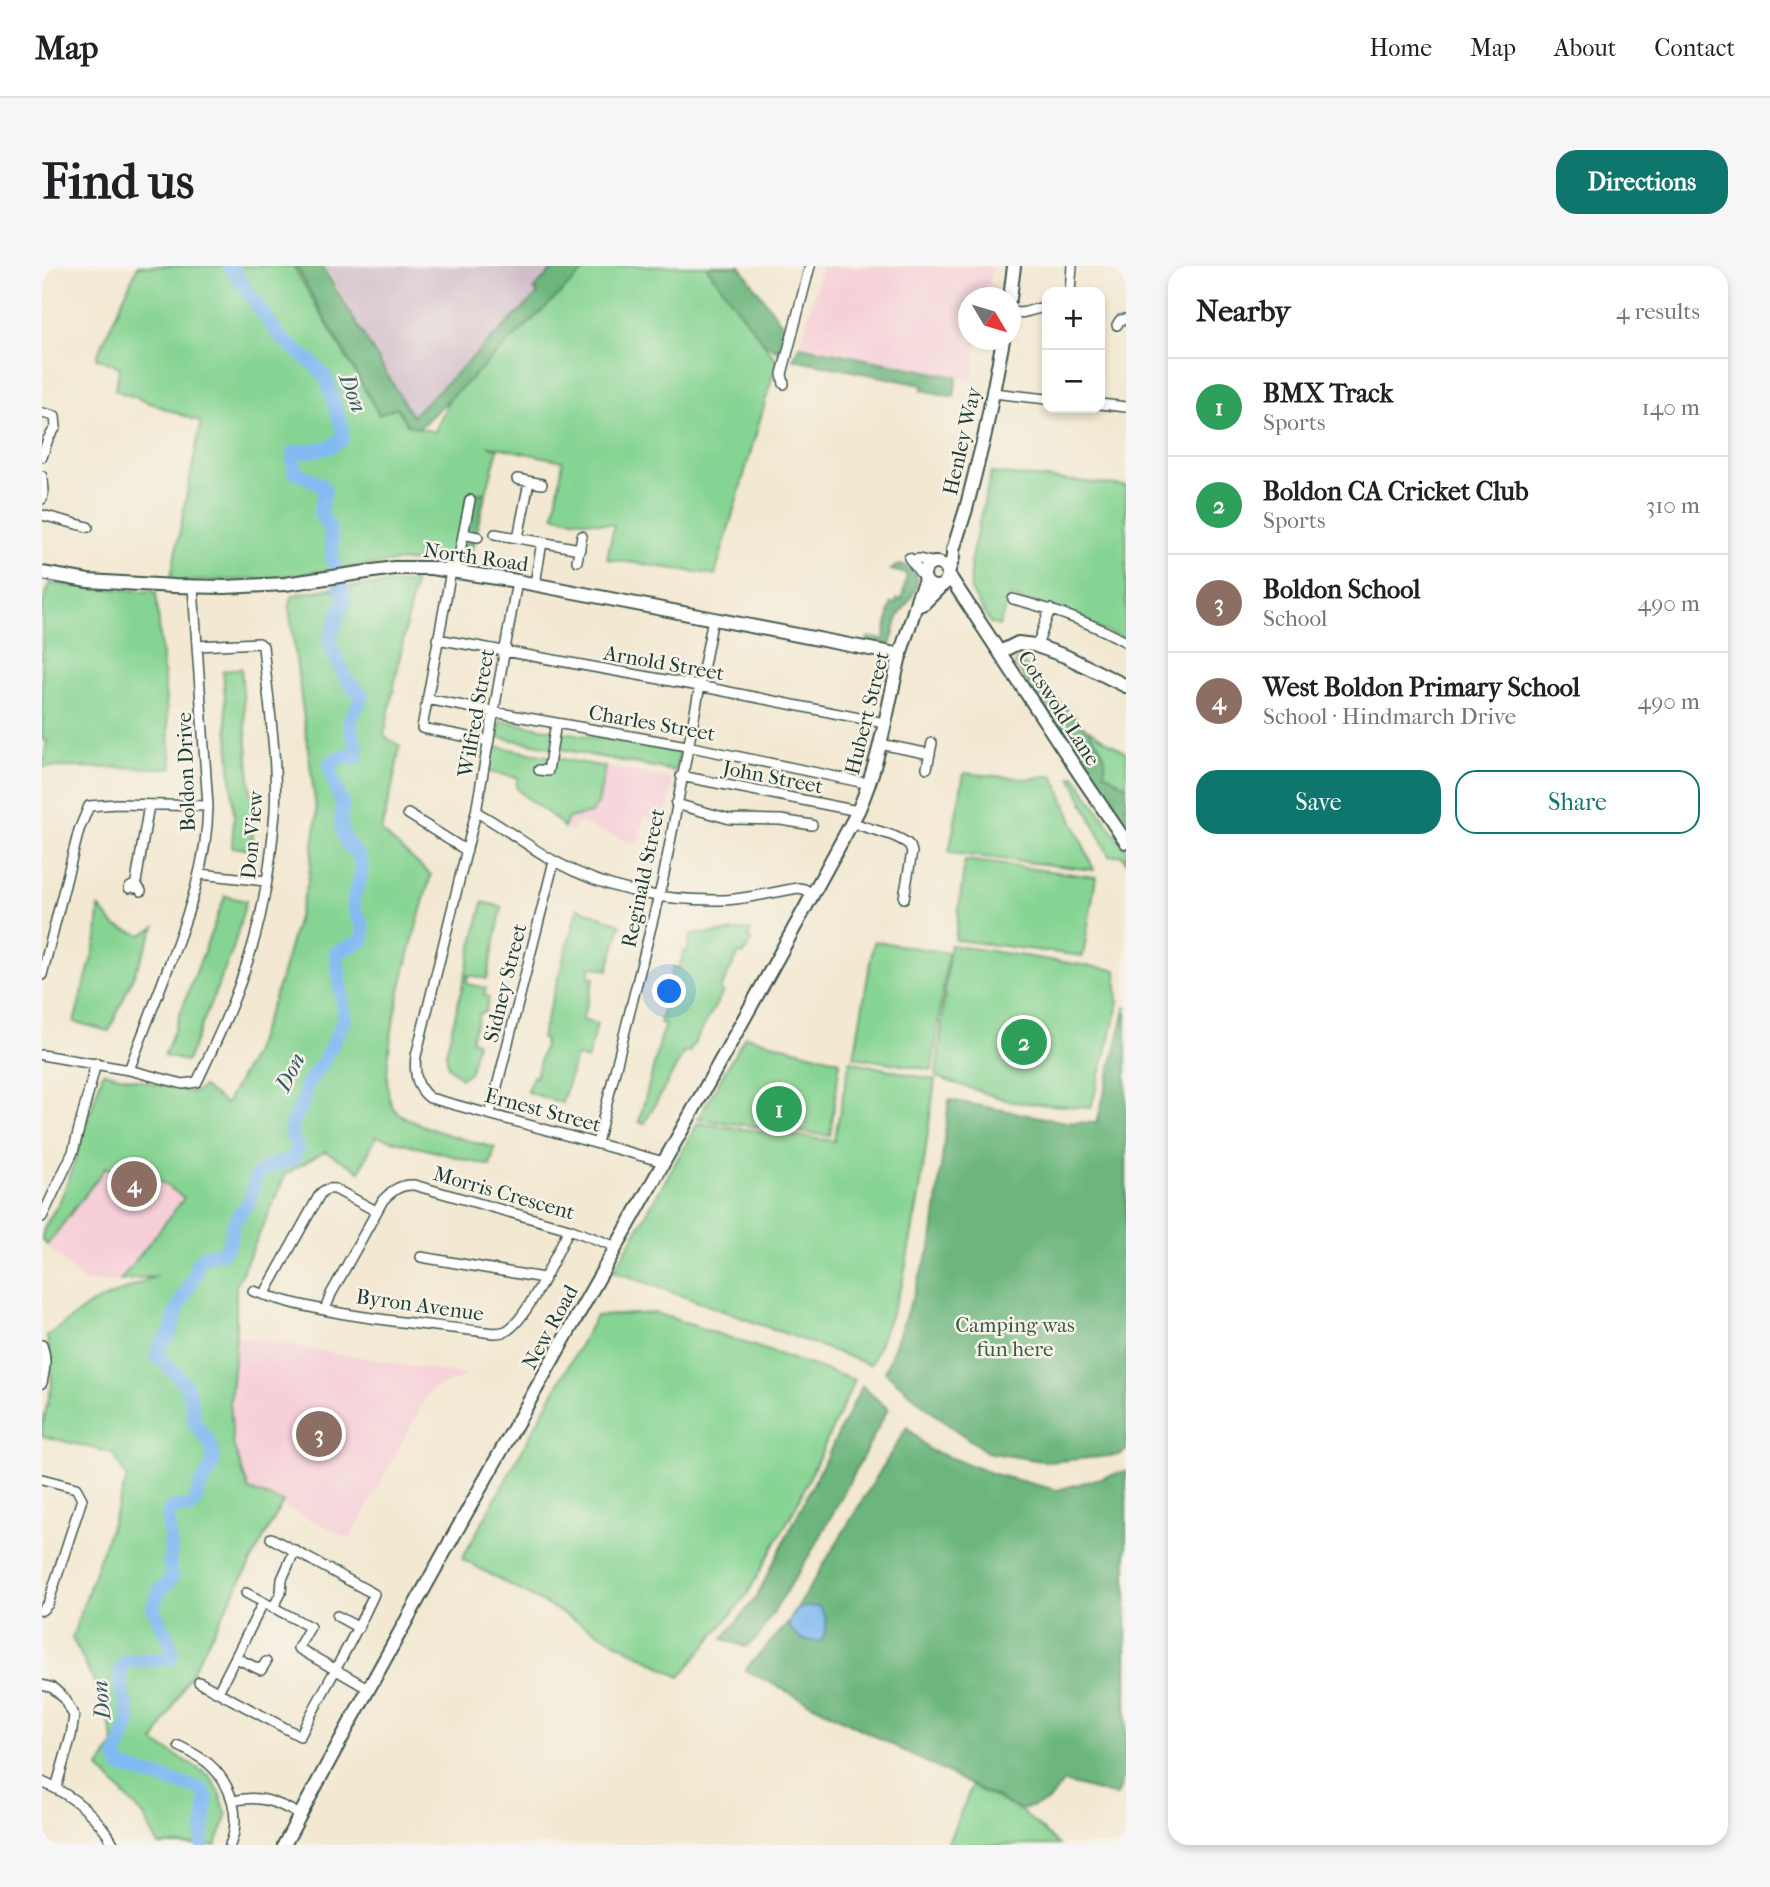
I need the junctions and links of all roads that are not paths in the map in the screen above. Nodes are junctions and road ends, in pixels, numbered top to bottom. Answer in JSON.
{"nodes":[{"id":1,"x":810,"y":266,"type":"edge"},
{"id":2,"x":1014,"y":266,"type":"edge"},
{"id":3,"x":1072,"y":266,"type":"edge"},
{"id":4,"x":1011,"y":287,"type":"edge"},
{"id":5,"x":1070,"y":287,"type":"edge"},
{"id":6,"x":1042,"y":308,"type":"edge"},
{"id":7,"x":1021,"y":313,"type":"edge"},
{"id":8,"x":1126,"y":319,"type":"edge"},
{"id":9,"x":1117,"y":325,"type":"dead end"},
{"id":10,"x":1001,"y":350,"type":"edge"},
{"id":11,"x":784,"y":384,"type":"dead end"},
{"id":12,"x":993,"y":393,"type":"junction"},
{"id":13,"x":1042,"y":398,"type":"edge"},
{"id":14,"x":1105,"y":405,"type":"edge"},
{"id":15,"x":1126,"y":407,"type":"edge"},
{"id":16,"x":42,"y":413,"type":"edge"},
{"id":17,"x":42,"y":457,"type":"edge"},
{"id":18,"x":42,"y":476,"type":"edge"},
{"id":19,"x":517,"y":479,"type":"dead end"},
{"id":20,"x":529,"y":482,"type":"junction"},
{"id":21,"x":542,"y":484,"type":"dead end"},
{"id":22,"x":42,"y":494,"type":"edge"},
{"id":23,"x":470,"y":500,"type":"dead end"},
{"id":24,"x":42,"y":515,"type":"edge"},
{"id":25,"x":88,"y":527,"type":"dead end"},
{"id":26,"x":463,"y":534,"type":"junction"},
{"id":27,"x":495,"y":534,"type":"dead end"},
{"id":28,"x":582,"y":536,"type":"dead end"},
{"id":29,"x":478,"y":537,"type":"dead end"},
{"id":30,"x":518,"y":538,"type":"junction"},
{"id":31,"x":542,"y":542,"type":"junction"},
{"id":32,"x":580,"y":549,"type":"junction"},
{"id":33,"x":953,"y":550,"type":"junction"},
{"id":34,"x":578,"y":561,"type":"dead end"},
{"id":35,"x":937,"y":563,"type":"junction"},
{"id":36,"x":453,"y":571,"type":"junction"},
{"id":37,"x":42,"y":573,"type":"edge"},
{"id":38,"x":948,"y":573,"type":"junction"},
{"id":39,"x":925,"y":579,"type":"junction"},
{"id":40,"x":517,"y":581,"type":"junction"},
{"id":41,"x":535,"y":584,"type":"junction"},
{"id":42,"x":193,"y":587,"type":"junction"},
{"id":43,"x":941,"y":587,"type":"junction"},
{"id":44,"x":961,"y":594,"type":"junction"},
{"id":45,"x":1013,"y":599,"type":"dead end"},
{"id":46,"x":917,"y":606,"type":"junction"},
{"id":47,"x":1050,"y":609,"type":"junction"},
{"id":48,"x":713,"y":618,"type":"junction"},
{"id":49,"x":437,"y":639,"type":"junction"},
{"id":50,"x":1126,"y":642,"type":"edge"},
{"id":51,"x":197,"y":646,"type":"junction"},
{"id":52,"x":1037,"y":646,"type":"junction"},
{"id":53,"x":505,"y":652,"type":"junction"},
{"id":54,"x":1000,"y":652,"type":"junction"},
{"id":55,"x":901,"y":654,"type":"junction"},
{"id":56,"x":699,"y":686,"type":"junction"},
{"id":57,"x":1126,"y":686,"type":"edge"},
{"id":58,"x":427,"y":699,"type":"junction"},
{"id":59,"x":494,"y":712,"type":"junction"},
{"id":60,"x":556,"y":723,"type":"junction"},
{"id":61,"x":884,"y":723,"type":"junction"},
{"id":62,"x":489,"y":741,"type":"junction"},
{"id":63,"x":932,"y":743,"type":"dead end"},
{"id":64,"x":880,"y":744,"type":"junction"},
{"id":65,"x":687,"y":746,"type":"junction"},
{"id":66,"x":929,"y":754,"type":"junction"},
{"id":67,"x":926,"y":768,"type":"dead end"},
{"id":68,"x":548,"y":771,"type":"dead end"},
{"id":69,"x":681,"y":776,"type":"junction"},
{"id":70,"x":870,"y":783,"type":"junction"},
{"id":71,"x":149,"y":804,"type":"junction"},
{"id":72,"x":676,"y":804,"type":"junction"},
{"id":73,"x":208,"y":806,"type":"junction"},
{"id":74,"x":476,"y":812,"type":"junction"},
{"id":75,"x":408,"y":814,"type":"dead end"},
{"id":76,"x":853,"y":820,"type":"junction"},
{"id":77,"x":812,"y":825,"type":"dead end"},
{"id":78,"x":1126,"y":842,"type":"edge"},
{"id":79,"x":467,"y":851,"type":"junction"},
{"id":80,"x":554,"y":861,"type":"junction"},
{"id":81,"x":200,"y":874,"type":"junction"},
{"id":82,"x":267,"y":881,"type":"junction"},
{"id":83,"x":135,"y":888,"type":"dead end"},
{"id":84,"x":813,"y":894,"type":"junction"},
{"id":85,"x":658,"y":898,"type":"junction"},
{"id":86,"x":904,"y":898,"type":"dead end"},
{"id":87,"x":42,"y":975,"type":"edge"},
{"id":88,"x":42,"y":1055,"type":"edge"},
{"id":89,"x":96,"y":1063,"type":"junction"},
{"id":90,"x":129,"y":1070,"type":"junction"},
{"id":91,"x":418,"y":1085,"type":"joint"},
{"id":92,"x":490,"y":1114,"type":"junction"},
{"id":93,"x":597,"y":1143,"type":"junction"},
{"id":94,"x":664,"y":1162,"type":"junction"},
{"id":95,"x":376,"y":1211,"type":"junction"},
{"id":96,"x":42,"y":1217,"type":"edge"},
{"id":97,"x":569,"y":1230,"type":"junction"},
{"id":98,"x":617,"y":1247,"type":"junction"},
{"id":99,"x":421,"y":1258,"type":"dead end"},
{"id":100,"x":543,"y":1278,"type":"junction"},
{"id":101,"x":253,"y":1291,"type":"dead end"},
{"id":102,"x":264,"y":1295,"type":"junction"},
{"id":103,"x":325,"y":1310,"type":"junction"},
{"id":104,"x":42,"y":1345,"type":"edge"},
{"id":105,"x":42,"y":1383,"type":"edge"},
{"id":106,"x":42,"y":1479,"type":"edge"},
{"id":107,"x":271,"y":1538,"type":"dead end"},
{"id":108,"x":295,"y":1550,"type":"junction"},
{"id":109,"x":246,"y":1593,"type":"dead end"},
{"id":110,"x":263,"y":1603,"type":"junction"},
{"id":111,"x":273,"y":1608,"type":"junction"},
{"id":112,"x":42,"y":1610,"type":"edge"},
{"id":113,"x":337,"y":1616,"type":"dead end"},
{"id":114,"x":359,"y":1629,"type":"junction"},
{"id":115,"x":236,"y":1658,"type":"junction"},
{"id":116,"x":266,"y":1662,"type":"dead end"},
{"id":117,"x":336,"y":1670,"type":"junction"},
{"id":118,"x":199,"y":1682,"type":"dead end"},
{"id":119,"x":42,"y":1685,"type":"edge"},
{"id":120,"x":369,"y":1689,"type":"junction"},
{"id":121,"x":218,"y":1692,"type":"junction"},
{"id":122,"x":179,"y":1746,"type":"dead end"},
{"id":123,"x":42,"y":1782,"type":"edge"},
{"id":124,"x":56,"y":1788,"type":"junction"},
{"id":125,"x":233,"y":1801,"type":"junction"},
{"id":126,"x":300,"y":1815,"type":"junction"},
{"id":127,"x":114,"y":1845,"type":"edge"},
{"id":128,"x":230,"y":1845,"type":"edge"},
{"id":129,"x":284,"y":1845,"type":"edge"}],
"edges":[{"from":1,"to":11,"type":"street"},
{"from":2,"to":4,"type":"main road"},
{"from":3,"to":5,"type":"street"},
{"from":6,"to":7,"type":"street"},
{"from":8,"to":9,"type":"street"},
{"from":10,"to":12,"type":"main road","name":"Henley Way"},
{"from":12,"to":13,"type":"street"},
{"from":12,"to":33,"type":"main road","name":"Henley Way"},
{"from":14,"to":15,"type":"street"},
{"from":16,"to":17,"type":"street"},
{"from":18,"to":22,"type":"street"},
{"from":19,"to":20,"type":"street"},
{"from":20,"to":21,"type":"street"},
{"from":20,"to":30,"type":"street"},
{"from":23,"to":26,"type":"street"},
{"from":24,"to":25,"type":"street"},
{"from":26,"to":29,"type":"street"},
{"from":26,"to":36,"type":"street"},
{"from":27,"to":30,"type":"street"},
{"from":28,"to":32,"type":"street"},
{"from":30,"to":31,"type":"street"},
{"from":31,"to":32,"type":"street"},
{"from":31,"to":41,"type":"street"},
{"from":32,"to":34,"type":"street"},
{"from":33,"to":35,"type":"main road"},
{"from":33,"to":38,"type":"main road","name":"Henley Way"},
{"from":35,"to":38,"type":"main road"},
{"from":35,"to":39,"type":"main road"},
{"from":35,"to":39,"type":"street"},
{"from":36,"to":40,"type":"main road","name":"North Road"},
{"from":36,"to":42,"type":"main road","name":"North Road"},
{"from":36,"to":49,"type":"street"},
{"from":37,"to":42,"type":"main road","name":"North Road"},
{"from":38,"to":43,"type":"main road"},
{"from":38,"to":44,"type":"main road","name":"Cotswold Lane"},
{"from":39,"to":43,"type":"main road"},
{"from":39,"to":46,"type":"main road","name":"Hubert Street"},
{"from":40,"to":41,"type":"main road","name":"North Road"},
{"from":40,"to":53,"type":"street","name":"Wilfred Street"},
{"from":41,"to":48,"type":"main road","name":"North Road"},
{"from":42,"to":51,"type":"street","name":"Boldon Drive"},
{"from":43,"to":44,"type":"main road"},
{"from":43,"to":46,"type":"main road"},
{"from":44,"to":54,"type":"main road","name":"Cotswold Lane"},
{"from":45,"to":47,"type":"street"},
{"from":46,"to":55,"type":"main road","name":"Hubert Street"},
{"from":47,"to":50,"type":"street"},
{"from":47,"to":52,"type":"street"},
{"from":48,"to":55,"type":"main road","name":"North Road"},
{"from":48,"to":56,"type":"street","name":"Reginald Street"},
{"from":49,"to":53,"type":"street","name":"Arnold Street"},
{"from":49,"to":58,"type":"street"},
{"from":51,"to":73,"type":"street","name":"Boldon Drive"},
{"from":51,"to":82,"type":"street","name":"Don View"},
{"from":52,"to":54,"type":"main road"},
{"from":52,"to":57,"type":"main road"},
{"from":53,"to":56,"type":"street","name":"Arnold Street"},
{"from":53,"to":59,"type":"street","name":"Wilfred Street"},
{"from":54,"to":78,"type":"main road","name":"Cotswold Lane"},
{"from":55,"to":61,"type":"main road","name":"Hubert Street"},
{"from":56,"to":61,"type":"street","name":"Arnold Street"},
{"from":56,"to":65,"type":"street","name":"Reginald Street"},
{"from":58,"to":59,"type":"street","name":"Charles Street"},
{"from":58,"to":62,"type":"street"},
{"from":59,"to":60,"type":"street","name":"Charles Street"},
{"from":59,"to":62,"type":"street","name":"Wilfred Street"},
{"from":60,"to":65,"type":"street","name":"Charles Street"},
{"from":60,"to":68,"type":"street"},
{"from":61,"to":64,"type":"main road","name":"Hubert Street"},
{"from":62,"to":74,"type":"street","name":"Wilfred Street"},
{"from":63,"to":66,"type":"street"},
{"from":64,"to":66,"type":"street"},
{"from":64,"to":70,"type":"main road","name":"Hubert Street"},
{"from":65,"to":69,"type":"street","name":"Reginald Street"},
{"from":65,"to":70,"type":"street","name":"Charles Street"},
{"from":66,"to":67,"type":"street"},
{"from":69,"to":72,"type":"street","name":"Reginald Street"},
{"from":69,"to":76,"type":"street","name":"John Street"},
{"from":70,"to":76,"type":"main road","name":"Hubert Street"},
{"from":71,"to":73,"type":"street"},
{"from":71,"to":83,"type":"street"},
{"from":71,"to":87,"type":"street"},
{"from":72,"to":77,"type":"street"},
{"from":72,"to":85,"type":"street","name":"Reginald Street"},
{"from":73,"to":81,"type":"street","name":"Boldon Drive"},
{"from":74,"to":79,"type":"street","name":"Wilfred Street"},
{"from":74,"to":80,"type":"street"},
{"from":75,"to":79,"type":"street"},
{"from":76,"to":84,"type":"main road","name":"New Road"},
{"from":76,"to":86,"type":"street","name":"John Street"},
{"from":79,"to":91,"type":"street","name":"Wilfred Street"},
{"from":80,"to":85,"type":"street"},
{"from":80,"to":92,"type":"street","name":"Sidney Street"},
{"from":81,"to":82,"type":"street"},
{"from":81,"to":90,"type":"street","name":"Boldon Drive"},
{"from":82,"to":90,"type":"street","name":"Don View"},
{"from":84,"to":85,"type":"street"},
{"from":84,"to":94,"type":"main road","name":"New Road"},
{"from":85,"to":93,"type":"street","name":"Reginald Street"},
{"from":88,"to":89,"type":"street"},
{"from":89,"to":90,"type":"street"},
{"from":89,"to":96,"type":"street"},
{"from":91,"to":92,"type":"street","name":"Ernest Street"},
{"from":92,"to":93,"type":"street","name":"Ernest Street"},
{"from":93,"to":94,"type":"street","name":"Ernest Street"},
{"from":94,"to":98,"type":"main road","name":"New Road"},
{"from":95,"to":97,"type":"street","name":"Morris Crescent"},
{"from":95,"to":102,"type":"street"},
{"from":95,"to":103,"type":"street","name":"Morris Crescent"},
{"from":97,"to":98,"type":"street","name":"Morris Crescent"},
{"from":97,"to":100,"type":"street","name":"Byron Avenue"},
{"from":98,"to":120,"type":"main road","name":"New Road"},
{"from":99,"to":100,"type":"street"},
{"from":100,"to":103,"type":"street","name":"Byron Avenue"},
{"from":101,"to":102,"type":"street","name":"Byron Avenue"},
{"from":102,"to":103,"type":"street","name":"Byron Avenue"},
{"from":104,"to":105,"type":"street"},
{"from":106,"to":112,"type":"street"},
{"from":107,"to":108,"type":"street"},
{"from":108,"to":111,"type":"street"},
{"from":108,"to":114,"type":"street"},
{"from":109,"to":110,"type":"street"},
{"from":110,"to":111,"type":"street"},
{"from":110,"to":115,"type":"street"},
{"from":111,"to":117,"type":"street"},
{"from":113,"to":114,"type":"street"},
{"from":114,"to":117,"type":"street"},
{"from":115,"to":116,"type":"street"},
{"from":115,"to":121,"type":"street"},
{"from":117,"to":120,"type":"street"},
{"from":117,"to":121,"type":"street"},
{"from":118,"to":121,"type":"street"},
{"from":119,"to":124,"type":"street"},
{"from":120,"to":126,"type":"main road","name":"New Road"},
{"from":122,"to":125,"type":"street"},
{"from":123,"to":124,"type":"street"},
{"from":124,"to":127,"type":"street"},
{"from":125,"to":126,"type":"street"},
{"from":125,"to":128,"type":"street"},
{"from":126,"to":129,"type":"main road","name":"New Road"}]}
